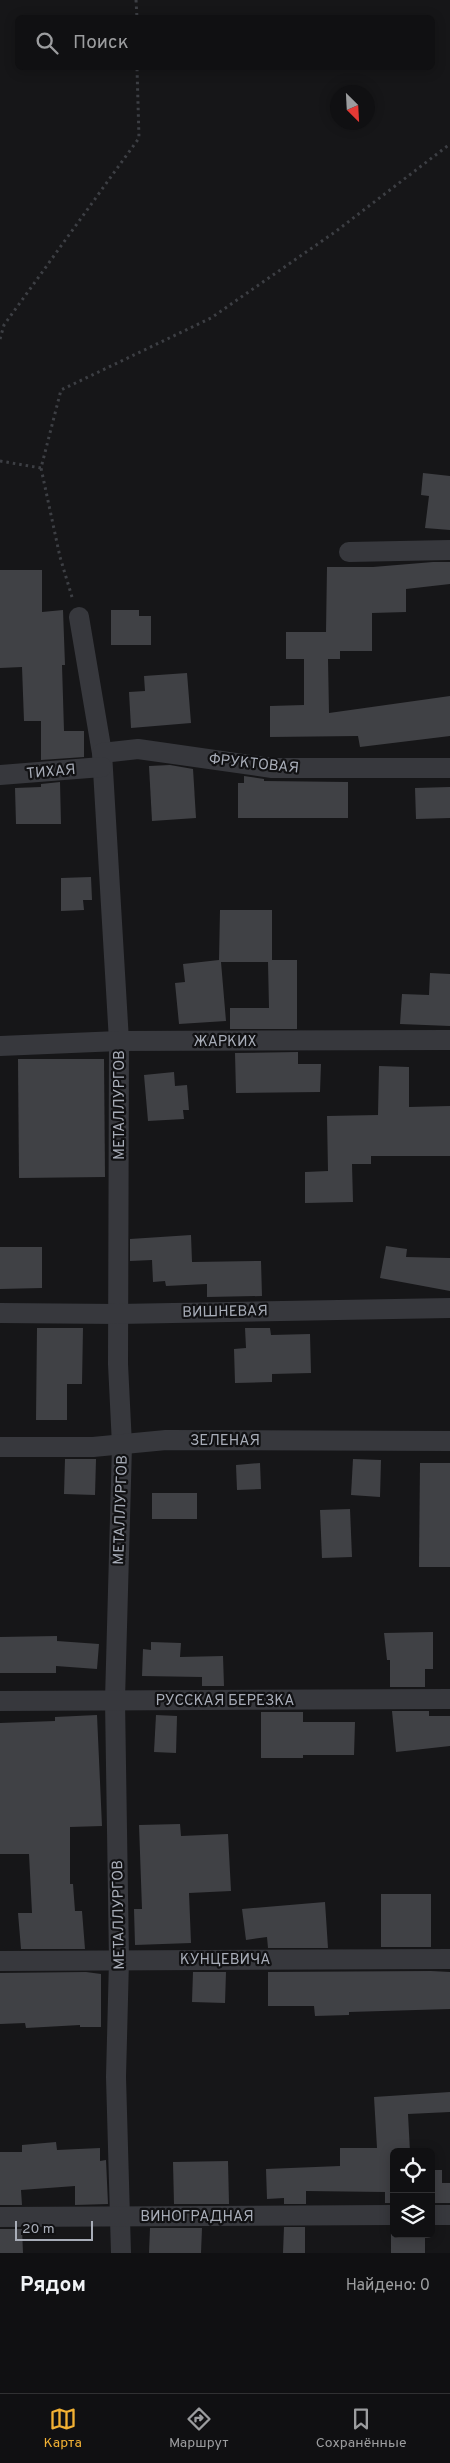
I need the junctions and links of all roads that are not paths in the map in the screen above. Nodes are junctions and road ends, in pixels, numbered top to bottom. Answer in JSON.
{"nodes":[{"id":1,"x":450,"y":550,"type":"edge"},
{"id":2,"x":349,"y":552,"type":"dead end"},
{"id":3,"x":79,"y":616,"type":"road end"},
{"id":4,"x":102,"y":760,"type":"junction"},
{"id":5,"x":450,"y":768,"type":"edge"},
{"id":6,"x":0,"y":775,"type":"edge"},
{"id":7,"x":450,"y":1040,"type":"edge"},
{"id":8,"x":119,"y":1041,"type":"junction"},
{"id":9,"x":0,"y":1046,"type":"edge"},
{"id":10,"x":450,"y":1308,"type":"edge"},
{"id":11,"x":0,"y":1313,"type":"edge"},
{"id":12,"x":118,"y":1314,"type":"junction"},
{"id":13,"x":450,"y":1441,"type":"edge"},
{"id":14,"x":122,"y":1445,"type":"junction"},
{"id":15,"x":0,"y":1447,"type":"edge"},
{"id":16,"x":450,"y":1699,"type":"edge"},
{"id":17,"x":115,"y":1700,"type":"junction"},
{"id":18,"x":0,"y":1701,"type":"edge"},
{"id":19,"x":450,"y":1959,"type":"edge"},
{"id":20,"x":118,"y":1960,"type":"junction"},
{"id":21,"x":0,"y":1961,"type":"edge"},
{"id":22,"x":390,"y":2215,"type":"edge"},
{"id":23,"x":435,"y":2215,"type":"edge"},
{"id":24,"x":450,"y":2215,"type":"edge"},
{"id":25,"x":121,"y":2216,"type":"junction"},
{"id":26,"x":0,"y":2217,"type":"edge"},
{"id":27,"x":121,"y":2253,"type":"edge"}],
"edges":[{"from":1,"to":2,"type":"street"},
{"from":3,"to":4,"type":"street","name":"МЕТАЛЛУРГОВ"},
{"from":4,"to":5,"type":"street","name":"ФРУКТОВАЯ"},
{"from":4,"to":6,"type":"street","name":"ТИХАЯ"},
{"from":4,"to":8,"type":"street","name":"МЕТАЛЛУРГОВ"},
{"from":7,"to":8,"type":"street","name":"ЖАРКИХ"},
{"from":8,"to":9,"type":"street","name":"ЖАРКИХ"},
{"from":8,"to":12,"type":"street","name":"МЕТАЛЛУРГОВ"},
{"from":10,"to":12,"type":"street","name":"ВИШНЕВАЯ"},
{"from":11,"to":12,"type":"street","name":"ВИШНЕВАЯ"},
{"from":12,"to":14,"type":"street","name":"МЕТАЛЛУРГОВ"},
{"from":13,"to":14,"type":"street","name":"ЗЕЛЕНАЯ"},
{"from":14,"to":15,"type":"street","name":"ЗЕЛЕНАЯ"},
{"from":14,"to":17,"type":"street","name":"МЕТАЛЛУРГОВ"},
{"from":16,"to":17,"type":"street","name":"РУССКАЯ БЕРЕЗКА"},
{"from":17,"to":18,"type":"street","name":"РУССКАЯ БЕРЕЗКА"},
{"from":17,"to":20,"type":"street","name":"МЕТАЛЛУРГОВ"},
{"from":19,"to":20,"type":"street","name":"КУНЦЕВИЧА"},
{"from":20,"to":21,"type":"street","name":"КУНЦЕВИЧА"},
{"from":20,"to":25,"type":"street","name":"МЕТАЛЛУРГОВ"},
{"from":22,"to":25,"type":"street","name":"ВИНОГРАДНАЯ"},
{"from":23,"to":24,"type":"street"},
{"from":25,"to":26,"type":"street","name":"ВИНОГРАДНАЯ"},
{"from":25,"to":27,"type":"street","name":"МЕТАЛЛУРГОВ"}]}
